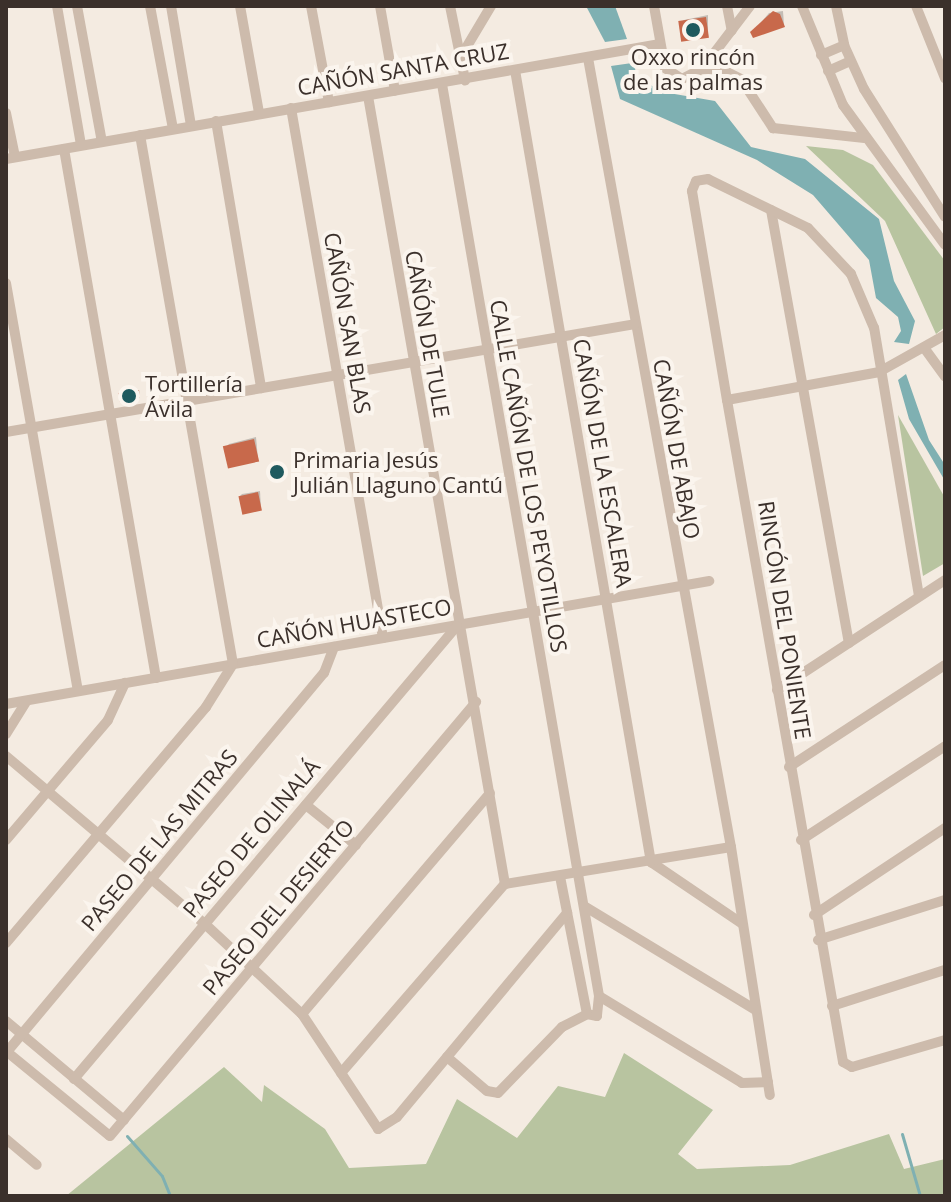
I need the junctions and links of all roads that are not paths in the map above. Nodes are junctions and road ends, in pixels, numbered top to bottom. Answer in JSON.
{"nodes":[{"id":1,"x":57,"y":6,"type":"edge"},
{"id":2,"x":77,"y":6,"type":"edge"},
{"id":3,"x":150,"y":6,"type":"edge"},
{"id":4,"x":171,"y":6,"type":"edge"},
{"id":5,"x":240,"y":6,"type":"edge"},
{"id":6,"x":311,"y":6,"type":"edge"},
{"id":7,"x":380,"y":6,"type":"edge"},
{"id":8,"x":450,"y":6,"type":"edge"},
{"id":9,"x":491,"y":6,"type":"edge"},
{"id":10,"x":654,"y":6,"type":"edge"},
{"id":11,"x":727,"y":6,"type":"edge"},
{"id":12,"x":750,"y":6,"type":"edge"},
{"id":13,"x":802,"y":6,"type":"edge"},
{"id":14,"x":836,"y":6,"type":"edge"},
{"id":15,"x":916,"y":6,"type":"edge"},
{"id":16,"x":732,"y":31,"type":"junction"},
{"id":17,"x":660,"y":44,"type":"junction"},
{"id":18,"x":844,"y":45,"type":"junction"},
{"id":19,"x":821,"y":55,"type":"junction"},
{"id":20,"x":460,"y":58,"type":"junction"},
{"id":21,"x":588,"y":58,"type":"junction"},
{"id":22,"x":850,"y":61,"type":"junction"},
{"id":23,"x":702,"y":69,"type":"junction"},
{"id":24,"x":515,"y":70,"type":"junction"},
{"id":25,"x":828,"y":71,"type":"junction"},
{"id":26,"x":945,"y":78,"type":"edge"},
{"id":27,"x":465,"y":80,"type":"junction"},
{"id":28,"x":442,"y":84,"type":"junction"},
{"id":29,"x":395,"y":91,"type":"junction"},
{"id":30,"x":368,"y":96,"type":"junction"},
{"id":31,"x":329,"y":102,"type":"junction"},
{"id":32,"x":291,"y":108,"type":"junction"},
{"id":33,"x":6,"y":113,"type":"edge"},
{"id":34,"x":259,"y":113,"type":"junction"},
{"id":35,"x":216,"y":121,"type":"junction"},
{"id":36,"x":191,"y":125,"type":"junction"},
{"id":37,"x":173,"y":129,"type":"junction"},
{"id":38,"x":140,"y":135,"type":"junction"},
{"id":39,"x":864,"y":138,"type":"junction"},
{"id":40,"x":102,"y":142,"type":"junction"},
{"id":41,"x":81,"y":145,"type":"junction"},
{"id":42,"x":64,"y":149,"type":"junction"},
{"id":43,"x":10,"y":158,"type":"edge"},
{"id":44,"x":771,"y":210,"type":"junction"},
{"id":45,"x":945,"y":215,"type":"edge"},
{"id":46,"x":930,"y":224,"type":"junction"},
{"id":47,"x":945,"y":245,"type":"edge"},
{"id":48,"x":6,"y":283,"type":"edge"},
{"id":49,"x":635,"y":324,"type":"junction"},
{"id":50,"x":945,"y":335,"type":"edge"},
{"id":51,"x":560,"y":337,"type":"junction"},
{"id":52,"x":925,"y":349,"type":"junction"},
{"id":53,"x":486,"y":351,"type":"junction"},
{"id":54,"x":412,"y":363,"type":"junction"},
{"id":55,"x":879,"y":372,"type":"junction"},
{"id":56,"x":337,"y":377,"type":"junction"},
{"id":57,"x":945,"y":377,"type":"edge"},
{"id":58,"x":801,"y":387,"type":"junction"},
{"id":59,"x":261,"y":388,"type":"junction"},
{"id":60,"x":727,"y":400,"type":"junction"},
{"id":61,"x":188,"y":402,"type":"junction"},
{"id":62,"x":107,"y":415,"type":"junction"},
{"id":63,"x":30,"y":428,"type":"junction"},
{"id":64,"x":6,"y":432,"type":"edge"},
{"id":65,"x":945,"y":580,"type":"edge"},
{"id":66,"x":709,"y":581,"type":"dead end"},
{"id":67,"x":681,"y":586,"type":"junction"},
{"id":68,"x":919,"y":596,"type":"junction"},
{"id":69,"x":607,"y":599,"type":"junction"},
{"id":70,"x":532,"y":612,"type":"junction"},
{"id":71,"x":459,"y":625,"type":"junction"},
{"id":72,"x":383,"y":638,"type":"junction"},
{"id":73,"x":849,"y":643,"type":"junction"},
{"id":74,"x":334,"y":647,"type":"junction"},
{"id":75,"x":233,"y":664,"type":"junction"},
{"id":76,"x":945,"y":665,"type":"edge"},
{"id":77,"x":156,"y":678,"type":"junction"},
{"id":78,"x":125,"y":683,"type":"junction"},
{"id":79,"x":777,"y":690,"type":"junction"},
{"id":80,"x":78,"y":691,"type":"junction"},
{"id":81,"x":27,"y":701,"type":"junction"},
{"id":82,"x":476,"y":702,"type":"junction"},
{"id":83,"x":6,"y":704,"type":"edge"},
{"id":84,"x":6,"y":734,"type":"edge"},
{"id":85,"x":945,"y":746,"type":"edge"},
{"id":86,"x":6,"y":756,"type":"edge"},
{"id":87,"x":789,"y":767,"type":"junction"},
{"id":88,"x":46,"y":791,"type":"junction"},
{"id":89,"x":490,"y":793,"type":"junction"},
{"id":90,"x":306,"y":805,"type":"junction"},
{"id":91,"x":945,"y":828,"type":"edge"},
{"id":92,"x":98,"y":835,"type":"junction"},
{"id":93,"x":6,"y":840,"type":"edge"},
{"id":94,"x":801,"y":840,"type":"junction"},
{"id":95,"x":356,"y":845,"type":"junction"},
{"id":96,"x":731,"y":847,"type":"junction"},
{"id":97,"x":651,"y":862,"type":"junction"},
{"id":98,"x":578,"y":875,"type":"junction"},
{"id":99,"x":560,"y":877,"type":"junction"},
{"id":100,"x":153,"y":879,"type":"junction"},
{"id":101,"x":505,"y":884,"type":"junction"},
{"id":102,"x":945,"y":900,"type":"edge"},
{"id":103,"x":584,"y":906,"type":"junction"},
{"id":104,"x":567,"y":913,"type":"junction"},
{"id":105,"x":814,"y":915,"type":"junction"},
{"id":106,"x":741,"y":923,"type":"junction"},
{"id":107,"x":205,"y":924,"type":"junction"},
{"id":108,"x":818,"y":940,"type":"junction"},
{"id":109,"x":6,"y":943,"type":"edge"},
{"id":110,"x":255,"y":968,"type":"junction"},
{"id":111,"x":945,"y":970,"type":"edge"},
{"id":112,"x":599,"y":996,"type":"junction"},
{"id":113,"x":832,"y":1006,"type":"junction"},
{"id":114,"x":756,"y":1010,"type":"junction"},
{"id":115,"x":302,"y":1014,"type":"junction"},
{"id":116,"x":587,"y":1014,"type":"junction"},
{"id":117,"x":6,"y":1021,"type":"edge"},
{"id":118,"x":22,"y":1034,"type":"junction"},
{"id":119,"x":945,"y":1040,"type":"edge"},
{"id":120,"x":6,"y":1052,"type":"edge"},
{"id":121,"x":447,"y":1057,"type":"junction"},
{"id":122,"x":341,"y":1073,"type":"junction"},
{"id":123,"x":74,"y":1079,"type":"junction"},
{"id":124,"x":768,"y":1082,"type":"junction"},
{"id":125,"x":770,"y":1095,"type":"dead end"},
{"id":126,"x":124,"y":1120,"type":"junction"},
{"id":127,"x":6,"y":1139,"type":"edge"},
{"id":128,"x":37,"y":1165,"type":"dead end"}],
"edges":[{"from":1,"to":41,"type":"street"},
{"from":2,"to":40,"type":"street"},
{"from":3,"to":37,"type":"street"},
{"from":4,"to":36,"type":"street"},
{"from":5,"to":34,"type":"street"},
{"from":6,"to":31,"type":"street"},
{"from":7,"to":29,"type":"street"},
{"from":8,"to":20,"type":"street"},
{"from":9,"to":20,"type":"street"},
{"from":10,"to":17,"type":"street"},
{"from":11,"to":16,"type":"street"},
{"from":12,"to":16,"type":"street"},
{"from":13,"to":19,"type":"street"},
{"from":14,"to":18,"type":"street"},
{"from":15,"to":26,"type":"street"},
{"from":16,"to":23,"type":"street"},
{"from":17,"to":21,"type":"street","name":"CAÑÓN SANTA CRUZ"},
{"from":17,"to":23,"type":"street"},
{"from":18,"to":19,"type":"street"},
{"from":18,"to":22,"type":"street"},
{"from":19,"to":25,"type":"street"},
{"from":20,"to":27,"type":"street"},
{"from":21,"to":24,"type":"street","name":"CAÑÓN SANTA CRUZ"},
{"from":21,"to":49,"type":"street","name":"CAÑÓN DE ABAJO"},
{"from":22,"to":25,"type":"street"},
{"from":22,"to":45,"type":"street"},
{"from":23,"to":39,"type":"street"},
{"from":24,"to":27,"type":"street","name":"CAÑÓN SANTA CRUZ"},
{"from":24,"to":51,"type":"street","name":"CAÑÓN DE LA ESCALERA"},
{"from":25,"to":39,"type":"street"},
{"from":27,"to":28,"type":"street","name":"CAÑÓN SANTA CRUZ"},
{"from":28,"to":29,"type":"street","name":"CAÑÓN SANTA CRUZ"},
{"from":28,"to":53,"type":"street","name":"CALLE CAÑÓN DE LOS PEYOTILLOS"},
{"from":29,"to":30,"type":"street","name":"CAÑÓN SANTA CRUZ"},
{"from":30,"to":31,"type":"street","name":"CAÑÓN SANTA CRUZ"},
{"from":30,"to":54,"type":"street","name":"CAÑÓN DE TULE"},
{"from":31,"to":32,"type":"street","name":"CAÑÓN SANTA CRUZ"},
{"from":32,"to":34,"type":"street","name":"CAÑÓN SANTA CRUZ"},
{"from":32,"to":56,"type":"street","name":"CAÑÓN SAN BLAS"},
{"from":33,"to":43,"type":"street"},
{"from":34,"to":35,"type":"street","name":"CAÑÓN SANTA CRUZ"},
{"from":35,"to":36,"type":"street","name":"CAÑÓN SANTA CRUZ"},
{"from":35,"to":59,"type":"street"},
{"from":36,"to":37,"type":"street","name":"CAÑÓN SANTA CRUZ"},
{"from":37,"to":38,"type":"street","name":"CAÑÓN SANTA CRUZ"},
{"from":38,"to":40,"type":"street","name":"CAÑÓN SANTA CRUZ"},
{"from":38,"to":61,"type":"street"},
{"from":39,"to":46,"type":"street"},
{"from":40,"to":41,"type":"street","name":"CAÑÓN SANTA CRUZ"},
{"from":41,"to":42,"type":"street","name":"CAÑÓN SANTA CRUZ"},
{"from":42,"to":43,"type":"street","name":"CAÑÓN SANTA CRUZ"},
{"from":42,"to":62,"type":"street"},
{"from":44,"to":55,"type":"street"},
{"from":44,"to":58,"type":"street"},
{"from":44,"to":60,"type":"street","name":"RINCÓN DEL PONIENTE"},
{"from":45,"to":46,"type":"street"},
{"from":46,"to":47,"type":"street"},
{"from":48,"to":63,"type":"street"},
{"from":49,"to":51,"type":"street"},
{"from":49,"to":67,"type":"street","name":"CAÑÓN DE ABAJO"},
{"from":50,"to":52,"type":"street"},
{"from":51,"to":53,"type":"street"},
{"from":51,"to":69,"type":"street","name":"CAÑÓN DE LA ESCALERA"},
{"from":52,"to":55,"type":"street"},
{"from":52,"to":57,"type":"street"},
{"from":53,"to":54,"type":"street"},
{"from":53,"to":70,"type":"street","name":"CALLE CAÑÓN DE LOS PEYOTILLOS"},
{"from":54,"to":56,"type":"street"},
{"from":54,"to":71,"type":"street","name":"CAÑÓN DE TULE"},
{"from":55,"to":58,"type":"street"},
{"from":55,"to":68,"type":"street"},
{"from":56,"to":59,"type":"street"},
{"from":56,"to":72,"type":"street","name":"CAÑÓN SAN BLAS"},
{"from":58,"to":60,"type":"street"},
{"from":58,"to":73,"type":"street"},
{"from":59,"to":61,"type":"street"},
{"from":60,"to":79,"type":"street","name":"RINCÓN DEL PONIENTE"},
{"from":61,"to":62,"type":"street"},
{"from":61,"to":75,"type":"street"},
{"from":62,"to":63,"type":"street"},
{"from":62,"to":77,"type":"street"},
{"from":63,"to":64,"type":"street"},
{"from":63,"to":80,"type":"street"},
{"from":65,"to":68,"type":"street"},
{"from":66,"to":67,"type":"street","name":"CAÑÓN HUASTECO"},
{"from":67,"to":69,"type":"street","name":"CAÑÓN HUASTECO"},
{"from":67,"to":96,"type":"street","name":"CAÑÓN DE ABAJO"},
{"from":68,"to":73,"type":"street"},
{"from":69,"to":70,"type":"street","name":"CAÑÓN HUASTECO"},
{"from":69,"to":97,"type":"street","name":"CAÑÓN DE LA ESCALERA"},
{"from":70,"to":71,"type":"street","name":"CAÑÓN HUASTECO"},
{"from":70,"to":98,"type":"street","name":"CALLE CAÑÓN DE LOS PEYOTILLOS"},
{"from":71,"to":72,"type":"street","name":"CAÑÓN HUASTECO"},
{"from":71,"to":82,"type":"street","name":"CAÑÓN DE TULE"},
{"from":71,"to":90,"type":"street","name":"PASEO DE OLINALÁ"},
{"from":72,"to":74,"type":"street","name":"CAÑÓN HUASTECO"},
{"from":73,"to":79,"type":"street"},
{"from":74,"to":75,"type":"street","name":"CAÑÓN HUASTECO"},
{"from":74,"to":100,"type":"street","name":"PASEO DE LAS MITRAS"},
{"from":75,"to":77,"type":"street","name":"CAÑÓN HUASTECO"},
{"from":75,"to":92,"type":"street"},
{"from":76,"to":87,"type":"street"},
{"from":77,"to":78,"type":"street","name":"CAÑÓN HUASTECO"},
{"from":78,"to":80,"type":"street","name":"CAÑÓN HUASTECO"},
{"from":78,"to":88,"type":"street"},
{"from":79,"to":87,"type":"street","name":"RINCÓN DEL PONIENTE"},
{"from":80,"to":81,"type":"street","name":"CAÑÓN HUASTECO"},
{"from":81,"to":83,"type":"street","name":"CAÑÓN HUASTECO"},
{"from":81,"to":84,"type":"street"},
{"from":82,"to":89,"type":"street","name":"CAÑÓN DE TULE"},
{"from":82,"to":95,"type":"street","name":"PASEO DEL DESIERTO"},
{"from":85,"to":94,"type":"street"},
{"from":86,"to":88,"type":"street"},
{"from":87,"to":94,"type":"street","name":"RINCÓN DEL PONIENTE"},
{"from":88,"to":92,"type":"street"},
{"from":88,"to":93,"type":"street"},
{"from":89,"to":101,"type":"street","name":"CAÑÓN DE TULE"},
{"from":89,"to":115,"type":"street"},
{"from":90,"to":95,"type":"street"},
{"from":90,"to":107,"type":"street","name":"PASEO DE OLINALÁ"},
{"from":91,"to":105,"type":"street"},
{"from":92,"to":100,"type":"street"},
{"from":92,"to":109,"type":"street"},
{"from":94,"to":105,"type":"street","name":"RINCÓN DEL PONIENTE"},
{"from":95,"to":110,"type":"street","name":"PASEO DEL DESIERTO"},
{"from":96,"to":97,"type":"street"},
{"from":96,"to":106,"type":"street","name":"CAÑÓN DE ABAJO"},
{"from":97,"to":98,"type":"street"},
{"from":97,"to":106,"type":"street"},
{"from":98,"to":99,"type":"street"},
{"from":98,"to":103,"type":"street","name":"CALLE CAÑÓN DE LOS PEYOTILLOS"},
{"from":99,"to":101,"type":"street"},
{"from":99,"to":104,"type":"street"},
{"from":100,"to":107,"type":"street"},
{"from":100,"to":118,"type":"street","name":"PASEO DE LAS MITRAS"},
{"from":101,"to":122,"type":"street"},
{"from":102,"to":108,"type":"street"},
{"from":103,"to":112,"type":"street","name":"CALLE CAÑÓN DE LOS PEYOTILLOS"},
{"from":103,"to":114,"type":"street"},
{"from":104,"to":116,"type":"street"},
{"from":104,"to":121,"type":"street"},
{"from":105,"to":108,"type":"street","name":"RINCÓN DEL PONIENTE"},
{"from":106,"to":114,"type":"street","name":"CAÑÓN DE ABAJO"},
{"from":107,"to":110,"type":"street"},
{"from":107,"to":123,"type":"street","name":"PASEO DE OLINALÁ"},
{"from":108,"to":113,"type":"street","name":"RINCÓN DEL PONIENTE"},
{"from":110,"to":115,"type":"street"},
{"from":110,"to":126,"type":"street","name":"PASEO DEL DESIERTO"},
{"from":111,"to":113,"type":"street"},
{"from":112,"to":116,"type":"street"},
{"from":112,"to":124,"type":"street"},
{"from":113,"to":119,"type":"street","name":"RINCÓN DEL PONIENTE"},
{"from":114,"to":124,"type":"street","name":"CAÑÓN DE ABAJO"},
{"from":115,"to":122,"type":"street"},
{"from":116,"to":121,"type":"street"},
{"from":117,"to":118,"type":"street"},
{"from":118,"to":120,"type":"street","name":"PASEO DE LAS MITRAS"},
{"from":118,"to":123,"type":"street"},
{"from":120,"to":126,"type":"street","name":"PASEO DEL DESIERTO"},
{"from":121,"to":122,"type":"street"},
{"from":123,"to":126,"type":"street"},
{"from":124,"to":125,"type":"street","name":"CAÑÓN DE ABAJO"},
{"from":127,"to":128,"type":"street"}]}
